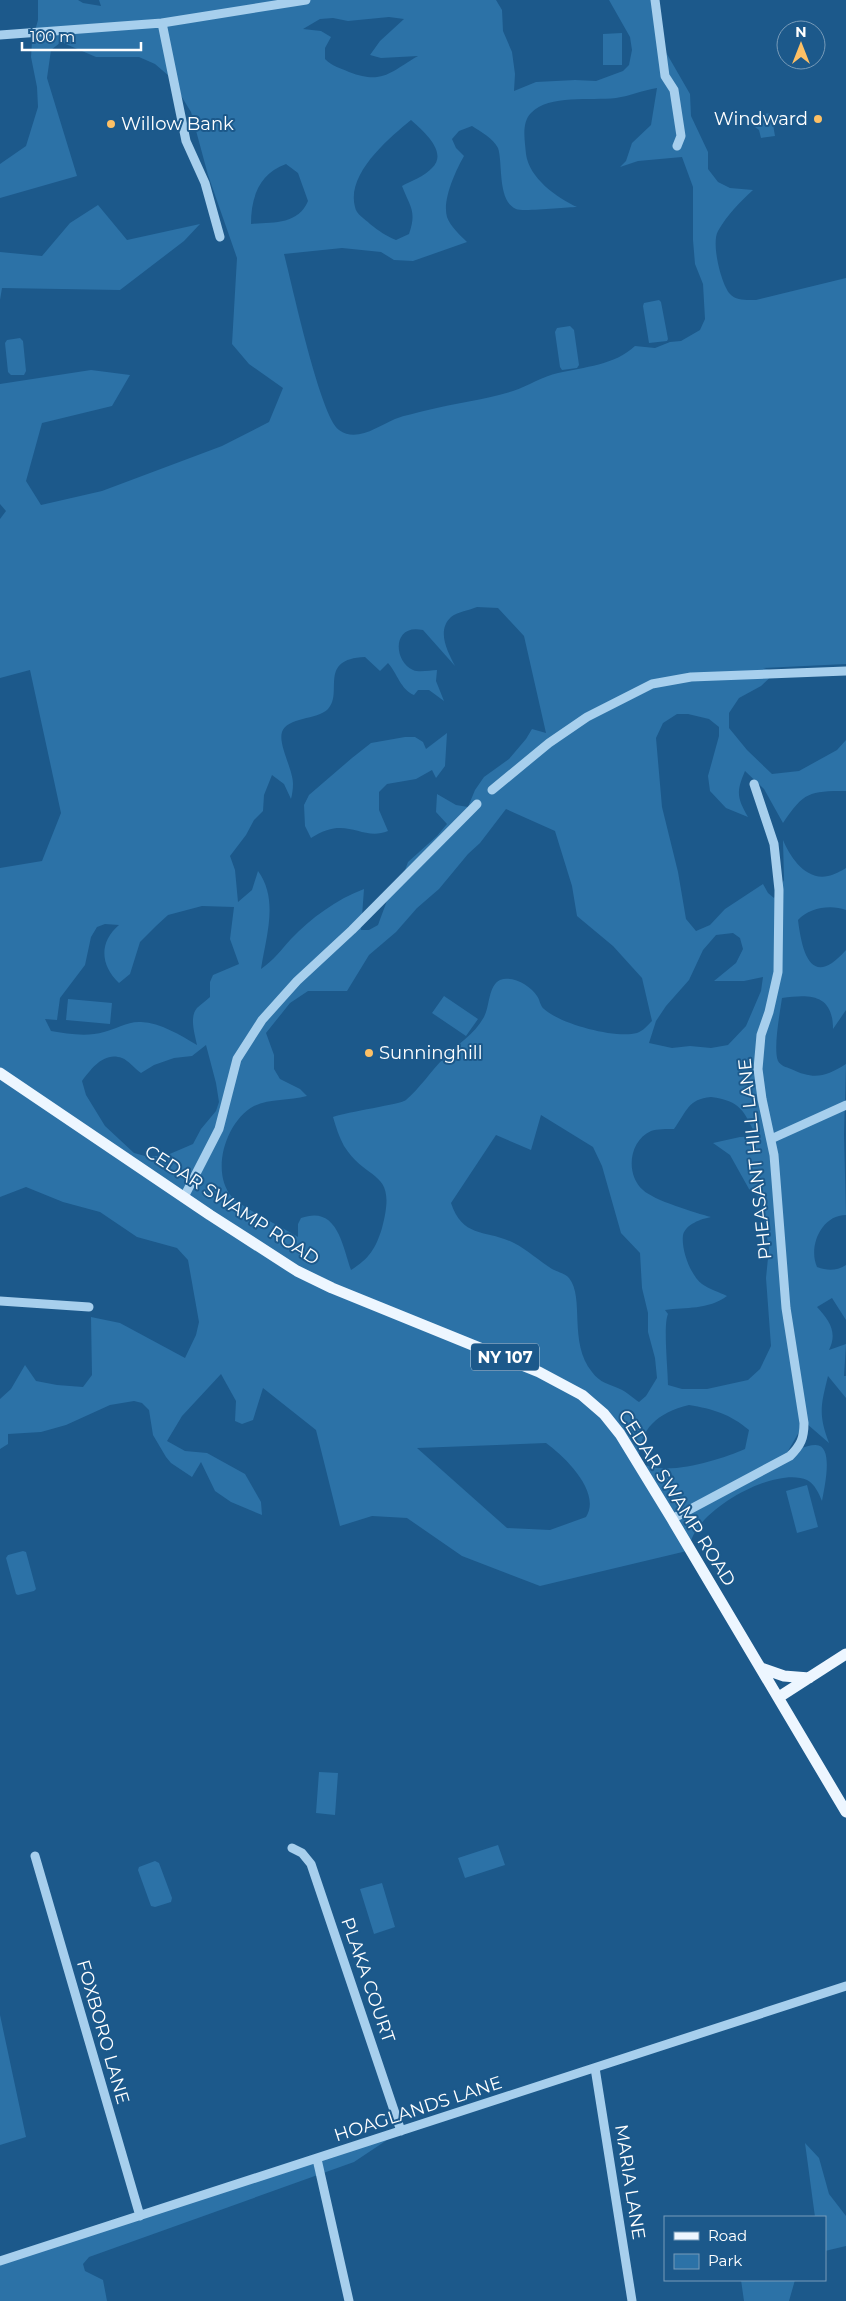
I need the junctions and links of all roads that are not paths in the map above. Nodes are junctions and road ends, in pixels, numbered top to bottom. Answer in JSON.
{"nodes":[{"id":1,"x":306,"y":0,"type":"edge"},
{"id":2,"x":655,"y":0,"type":"edge"},
{"id":3,"x":162,"y":23,"type":"junction"},
{"id":4,"x":0,"y":35,"type":"edge"},
{"id":5,"x":677,"y":146,"type":"dead end"},
{"id":6,"x":220,"y":237,"type":"dead end"},
{"id":7,"x":846,"y":671,"type":"edge"},
{"id":8,"x":754,"y":784,"type":"dead end"},
{"id":9,"x":492,"y":790,"type":"dead end"},
{"id":10,"x":477,"y":804,"type":"dead end"},
{"id":11,"x":0,"y":1073,"type":"edge"},
{"id":12,"x":846,"y":1105,"type":"edge"},
{"id":13,"x":771,"y":1139,"type":"junction"},
{"id":14,"x":184,"y":1197,"type":"junction"},
{"id":15,"x":0,"y":1301,"type":"edge"},
{"id":16,"x":90,"y":1307,"type":"dead end"},
{"id":17,"x":672,"y":1519,"type":"junction"},
{"id":18,"x":846,"y":1654,"type":"edge"},
{"id":19,"x":761,"y":1668,"type":"junction"},
{"id":20,"x":809,"y":1678,"type":"junction"},
{"id":21,"x":779,"y":1697,"type":"junction"},
{"id":22,"x":846,"y":1812,"type":"edge"},
{"id":23,"x":292,"y":1848,"type":"dead end"},
{"id":24,"x":35,"y":1856,"type":"dead end"},
{"id":25,"x":846,"y":1986,"type":"edge"},
{"id":26,"x":595,"y":2068,"type":"junction"},
{"id":27,"x":401,"y":2131,"type":"junction"},
{"id":28,"x":317,"y":2159,"type":"junction"},
{"id":29,"x":140,"y":2216,"type":"junction"},
{"id":30,"x":0,"y":2260,"type":"edge"},
{"id":31,"x":349,"y":2301,"type":"edge"},
{"id":32,"x":632,"y":2301,"type":"edge"}],
"edges":[{"from":1,"to":3,"type":"street"},
{"from":2,"to":5,"type":"street"},
{"from":3,"to":4,"type":"street"},
{"from":3,"to":6,"type":"street"},
{"from":7,"to":9,"type":"street"},
{"from":8,"to":13,"type":"street","name":"PHEASANT HILL LANE"},
{"from":10,"to":14,"type":"street"},
{"from":11,"to":14,"type":"main road","name":"CEDAR SWAMP ROAD","number":"NY 107"},
{"from":12,"to":13,"type":"street"},
{"from":13,"to":17,"type":"street","name":"PHEASANT HILL LANE"},
{"from":14,"to":17,"type":"main road","name":"CEDAR SWAMP ROAD","number":"NY 107"},
{"from":15,"to":16,"type":"street"},
{"from":17,"to":19,"type":"main road","name":"CEDAR SWAMP ROAD","number":"NY 107"},
{"from":18,"to":20,"type":"main road"},
{"from":19,"to":20,"type":"main road"},
{"from":19,"to":21,"type":"main road","name":"CEDAR SWAMP ROAD","number":"NY 107"},
{"from":20,"to":21,"type":"main road"},
{"from":21,"to":22,"type":"main road","name":"CEDAR SWAMP ROAD","number":"NY 107"},
{"from":23,"to":27,"type":"street","name":"PLAKA COURT"},
{"from":24,"to":29,"type":"street","name":"FOXBORO LANE"},
{"from":25,"to":26,"type":"street","name":"HOAGLANDS LANE"},
{"from":26,"to":27,"type":"street","name":"HOAGLANDS LANE"},
{"from":26,"to":32,"type":"street","name":"MARIA LANE"},
{"from":27,"to":28,"type":"street","name":"HOAGLANDS LANE"},
{"from":28,"to":29,"type":"street","name":"HOAGLANDS LANE"},
{"from":28,"to":31,"type":"street"},
{"from":29,"to":30,"type":"street","name":"HOAGLANDS LANE"}]}
